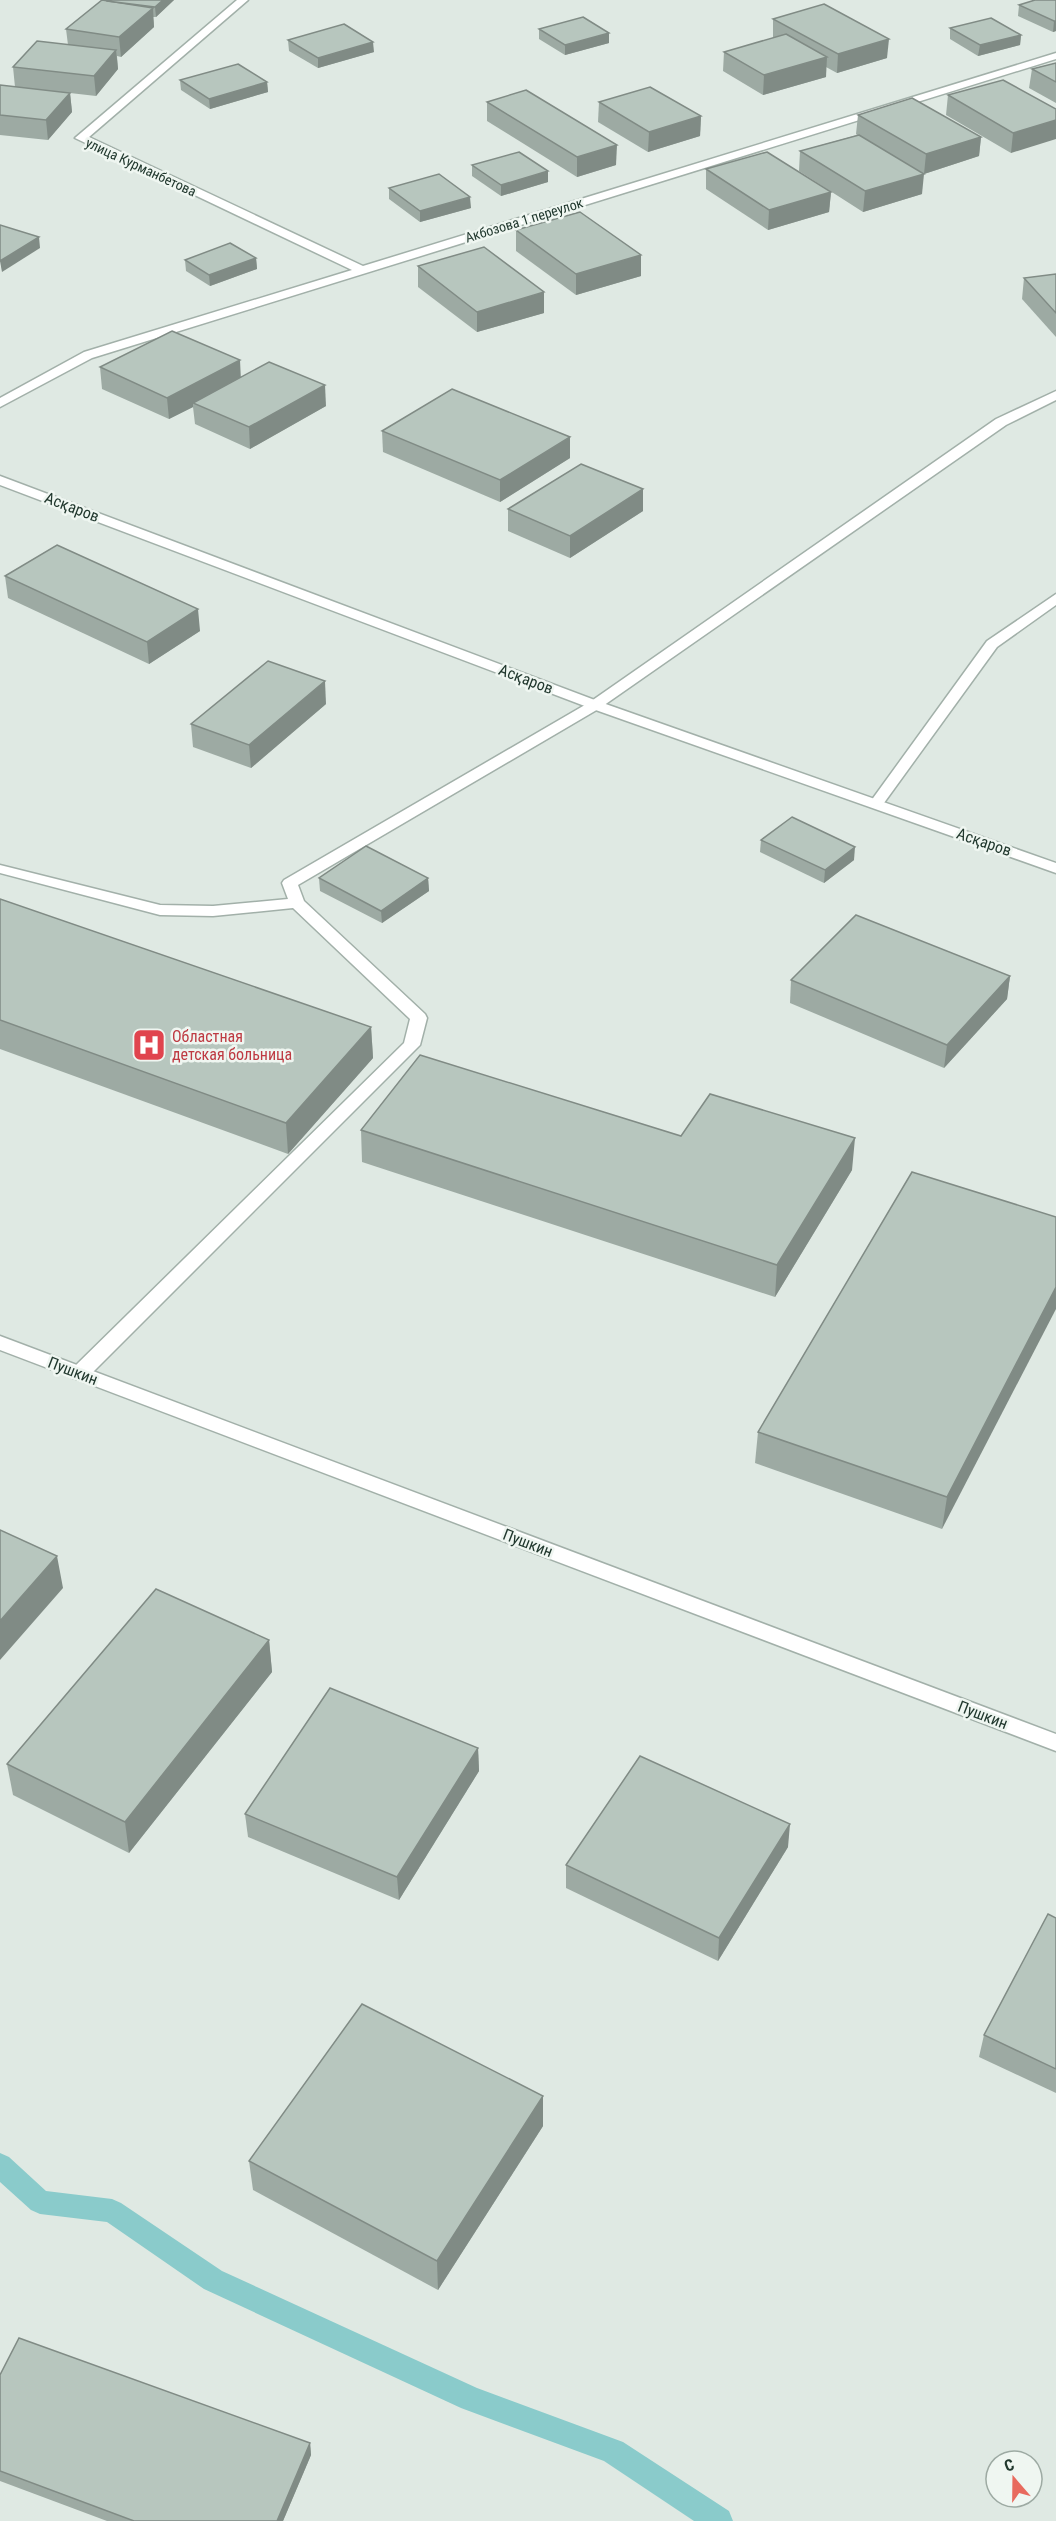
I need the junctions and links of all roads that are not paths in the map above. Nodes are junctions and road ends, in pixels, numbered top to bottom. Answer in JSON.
{"nodes":[{"id":1,"x":243,"y":0,"type":"edge"},
{"id":2,"x":1056,"y":56,"type":"edge"},
{"id":3,"x":362,"y":270,"type":"junction"},
{"id":4,"x":1056,"y":395,"type":"edge"},
{"id":5,"x":0,"y":403,"type":"edge"},
{"id":6,"x":0,"y":480,"type":"edge"},
{"id":7,"x":1056,"y":598,"type":"edge"},
{"id":8,"x":596,"y":705,"type":"junction"},
{"id":9,"x":876,"y":804,"type":"junction"},
{"id":10,"x":1056,"y":868,"type":"edge"},
{"id":11,"x":1,"y":869,"type":"edge"},
{"id":12,"x":297,"y":903,"type":"junction"},
{"id":13,"x":0,"y":1343,"type":"edge"},
{"id":14,"x":80,"y":1373,"type":"junction"},
{"id":15,"x":1056,"y":1743,"type":"edge"}],
"edges":[{"from":1,"to":3,"type":"street","name":"улица Курманбетова"},
{"from":2,"to":3,"type":"street","name":"Акбозова 1 переулок"},
{"from":3,"to":5,"type":"street","name":"Акбозова 1 переулок"},
{"from":4,"to":8,"type":"street"},
{"from":6,"to":8,"type":"street","name":"Асқаров"},
{"from":7,"to":9,"type":"street"},
{"from":8,"to":9,"type":"street","name":"Асқаров"},
{"from":8,"to":12,"type":"street"},
{"from":9,"to":10,"type":"street","name":"Асқаров"},
{"from":11,"to":12,"type":"street"},
{"from":12,"to":14,"type":"street"},
{"from":13,"to":14,"type":"street","name":"Пушкин"},
{"from":14,"to":15,"type":"street","name":"Пушкин"}]}
